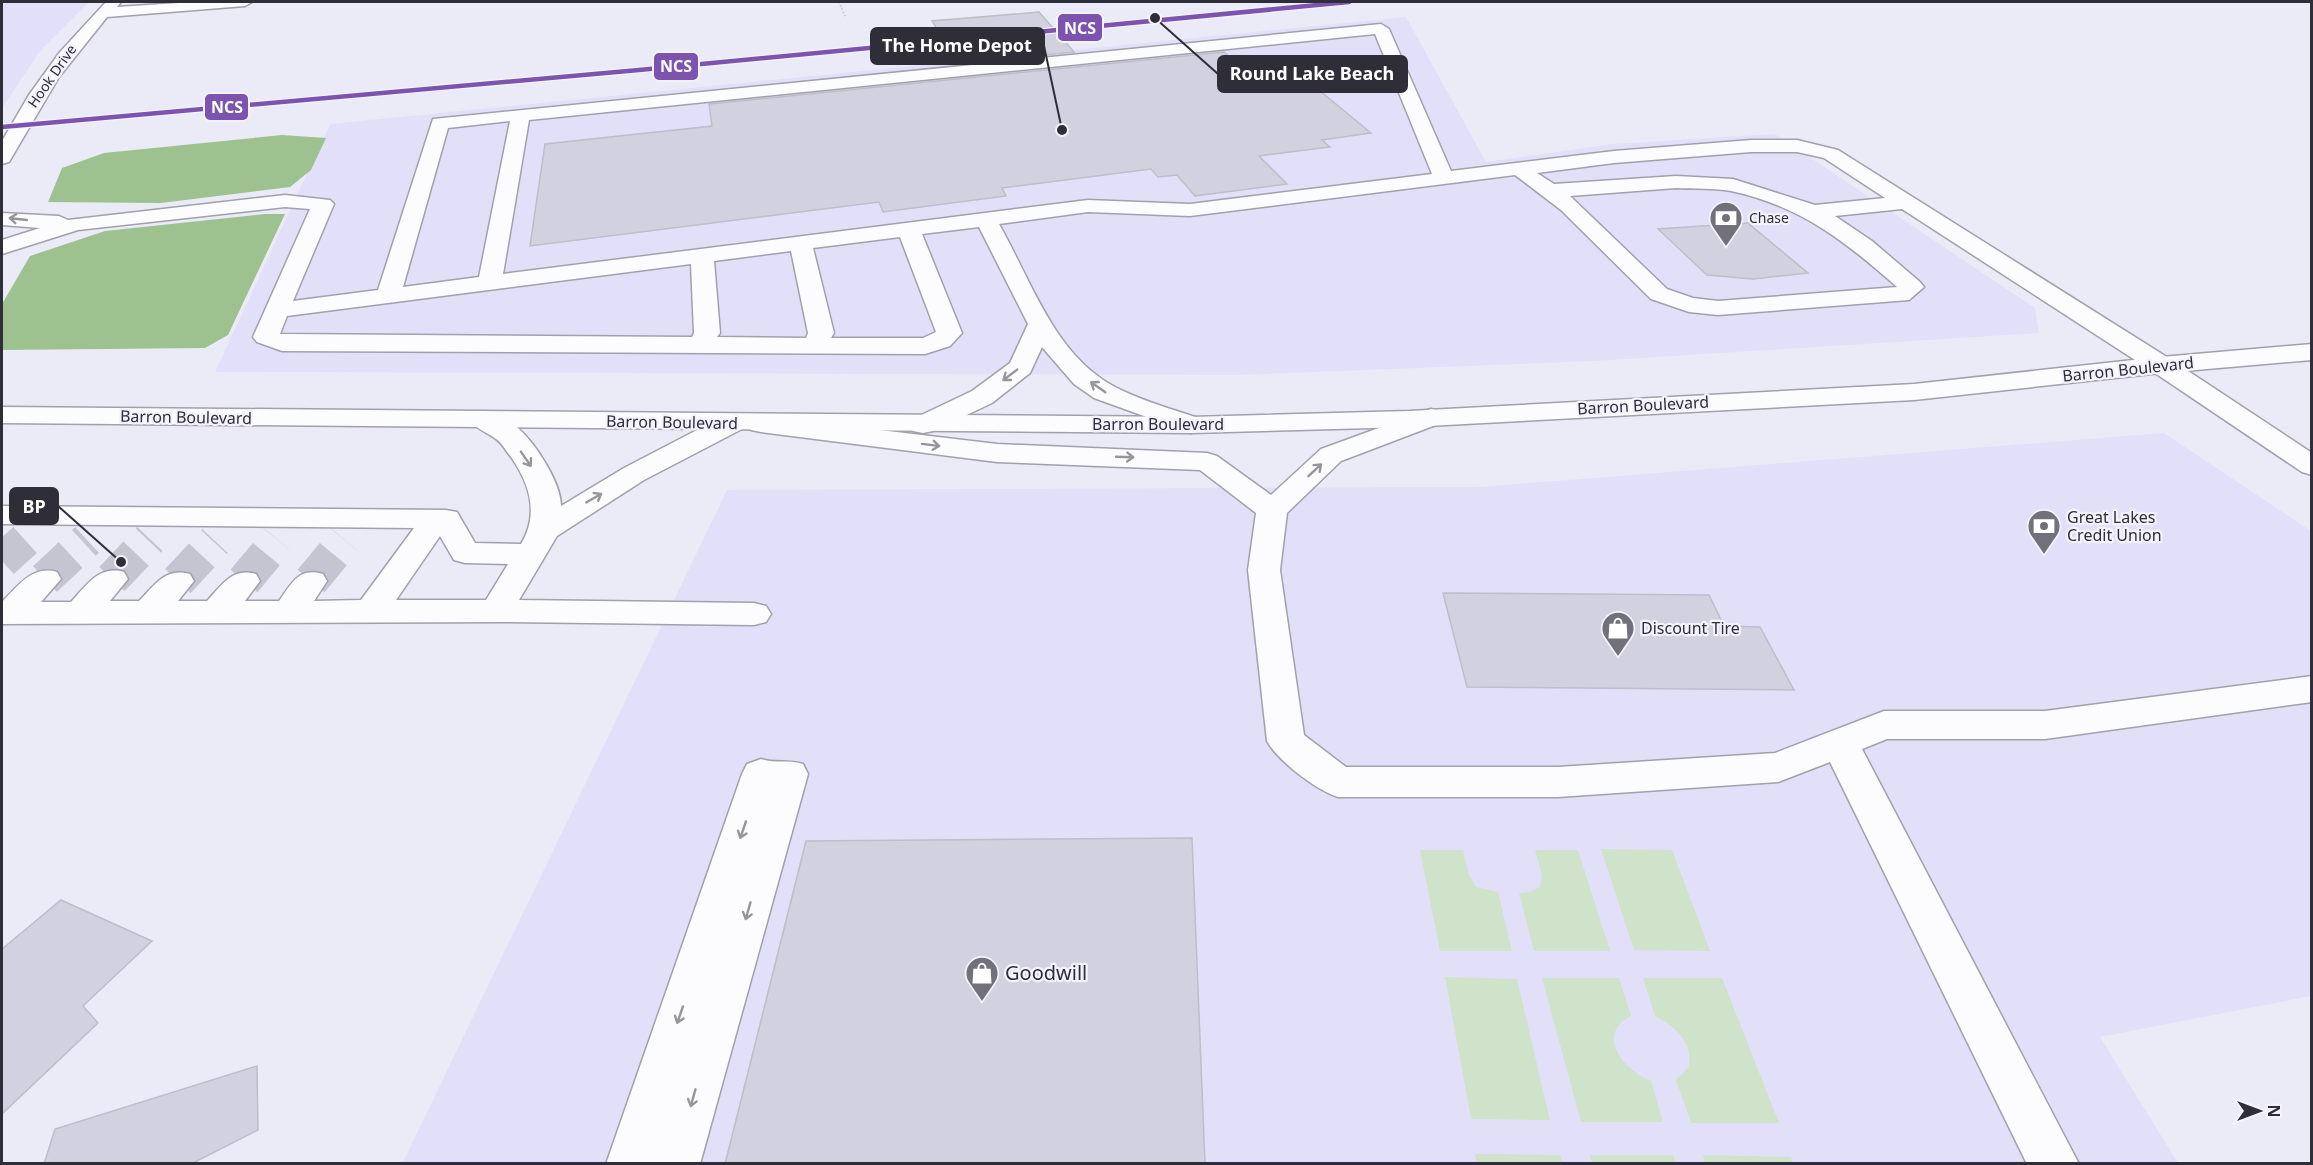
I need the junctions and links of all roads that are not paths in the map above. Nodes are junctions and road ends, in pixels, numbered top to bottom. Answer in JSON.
{"nodes":[{"id":1,"x":245,"y":2,"type":"edge"},
{"id":2,"x":109,"y":7,"type":"edge"},
{"id":3,"x":521,"y":115,"type":"junction"},
{"id":4,"x":2,"y":158,"type":"edge"},
{"id":5,"x":1519,"y":169,"type":"junction"},
{"id":6,"x":1444,"y":179,"type":"junction"},
{"id":7,"x":1550,"y":191,"type":"junction"},
{"id":8,"x":1907,"y":202,"type":"junction"},
{"id":9,"x":1814,"y":212,"type":"junction"},
{"id":10,"x":2,"y":219,"type":"edge"},
{"id":11,"x":986,"y":220,"type":"junction"},
{"id":12,"x":76,"y":224,"type":"junction"},
{"id":13,"x":909,"y":230,"type":"junction"},
{"id":14,"x":801,"y":244,"type":"junction"},
{"id":15,"x":2,"y":247,"type":"edge"},
{"id":16,"x":702,"y":256,"type":"junction"},
{"id":17,"x":490,"y":283,"type":"junction"},
{"id":18,"x":388,"y":296,"type":"junction"},
{"id":19,"x":277,"y":310,"type":"junction"},
{"id":20,"x":1039,"y":325,"type":"junction"},
{"id":21,"x":699,"y":345,"type":"junction"},
{"id":22,"x":814,"y":346,"type":"junction"},
{"id":23,"x":2312,"y":352,"type":"edge"},
{"id":24,"x":2161,"y":365,"type":"junction"},
{"id":25,"x":2,"y":415,"type":"edge"},
{"id":26,"x":1431,"y":417,"type":"junction"},
{"id":27,"x":484,"y":420,"type":"junction"},
{"id":28,"x":740,"y":423,"type":"junction"},
{"id":29,"x":923,"y":424,"type":"junction"},
{"id":30,"x":1191,"y":425,"type":"junction"},
{"id":31,"x":2312,"y":466,"type":"edge"},
{"id":32,"x":1272,"y":510,"type":"junction"},
{"id":33,"x":2,"y":515,"type":"tunnel mouth"},
{"id":34,"x":52,"y":516,"type":"junction"},
{"id":35,"x":111,"y":516,"type":"junction"},
{"id":36,"x":172,"y":517,"type":"junction"},
{"id":37,"x":237,"y":517,"type":"junction"},
{"id":38,"x":436,"y":519,"type":"junction"},
{"id":39,"x":150,"y":539,"type":"tunnel mouth"},
{"id":40,"x":25,"y":540,"type":"tunnel mouth"},
{"id":41,"x":87,"y":540,"type":"tunnel mouth"},
{"id":42,"x":215,"y":541,"type":"tunnel mouth"},
{"id":43,"x":537,"y":542,"type":"junction"},
{"id":44,"x":45,"y":579,"type":"tunnel mouth"},
{"id":45,"x":112,"y":579,"type":"tunnel mouth"},
{"id":46,"x":178,"y":580,"type":"tunnel mouth"},
{"id":47,"x":244,"y":580,"type":"tunnel mouth"},
{"id":48,"x":311,"y":581,"type":"tunnel mouth"},
{"id":49,"x":496,"y":611,"type":"junction"},
{"id":50,"x":216,"y":612,"type":"junction"},
{"id":51,"x":288,"y":612,"type":"junction"},
{"id":52,"x":370,"y":612,"type":"junction"},
{"id":53,"x":6,"y":613,"type":"edge"},
{"id":54,"x":79,"y":613,"type":"junction"},
{"id":55,"x":147,"y":613,"type":"junction"},
{"id":56,"x":754,"y":614,"type":"dead end"},
{"id":57,"x":2312,"y":689,"type":"edge"},
{"id":58,"x":1840,"y":742,"type":"junction"},
{"id":59,"x":632,"y":1164,"type":"edge"},
{"id":60,"x":674,"y":1164,"type":"edge"},
{"id":61,"x":2054,"y":1164,"type":"edge"}],
"edges":[{"from":1,"to":2,"type":"main road"},
{"from":2,"to":4,"type":"main road","name":"Hook Drive"},
{"from":3,"to":6,"type":"main road"},
{"from":3,"to":17,"type":"main road"},
{"from":3,"to":18,"type":"main road"},
{"from":5,"to":6,"type":"main road"},
{"from":5,"to":7,"type":"main road"},
{"from":5,"to":8,"type":"main road"},
{"from":6,"to":11,"type":"main road"},
{"from":7,"to":9,"type":"main road"},
{"from":7,"to":9,"type":"main road"},
{"from":8,"to":9,"type":"main road"},
{"from":8,"to":24,"type":"main road"},
{"from":12,"to":10,"type":"main road","one_way":true},
{"from":11,"to":13,"type":"main road"},
{"from":11,"to":20,"type":"main road"},
{"from":12,"to":15,"type":"main road"},
{"from":12,"to":19,"type":"main road"},
{"from":13,"to":14,"type":"main road"},
{"from":13,"to":22,"type":"main road"},
{"from":14,"to":16,"type":"main road"},
{"from":14,"to":22,"type":"main road"},
{"from":16,"to":17,"type":"main road"},
{"from":16,"to":21,"type":"main road"},
{"from":17,"to":18,"type":"main road"},
{"from":18,"to":19,"type":"main road"},
{"from":19,"to":21,"type":"main road"},
{"from":20,"to":29,"type":"main road","one_way":true},
{"from":30,"to":20,"type":"main road","one_way":true},
{"from":21,"to":22,"type":"main road"},
{"from":23,"to":24,"type":"main road","name":"Barron Boulevard"},
{"from":24,"to":26,"type":"main road","name":"Barron Boulevard"},
{"from":24,"to":31,"type":"main road"},
{"from":25,"to":27,"type":"main road","name":"Barron Boulevard"},
{"from":26,"to":30,"type":"main road","name":"Barron Boulevard"},
{"from":32,"to":26,"type":"main road","one_way":true},
{"from":27,"to":28,"type":"main road","name":"Barron Boulevard"},
{"from":27,"to":43,"type":"main road","one_way":true},
{"from":28,"to":29,"type":"main road","name":"Barron Boulevard"},
{"from":28,"to":32,"type":"main road","one_way":true},
{"from":43,"to":28,"type":"main road","one_way":true},
{"from":29,"to":30,"type":"main road","name":"Barron Boulevard"},
{"from":32,"to":58,"type":"main road"},
{"from":33,"to":34,"type":"main road"},
{"from":34,"to":35,"type":"main road"},
{"from":34,"to":40,"type":"main road"},
{"from":35,"to":36,"type":"main road"},
{"from":35,"to":41,"type":"main road"},
{"from":36,"to":37,"type":"main road"},
{"from":36,"to":39,"type":"main road"},
{"from":37,"to":38,"type":"main road"},
{"from":37,"to":42,"type":"main road"},
{"from":38,"to":43,"type":"main road"},
{"from":38,"to":52,"type":"main road"},
{"from":43,"to":49,"type":"main road"},
{"from":44,"to":53,"type":"main road"},
{"from":45,"to":54,"type":"main road"},
{"from":46,"to":55,"type":"main road"},
{"from":47,"to":50,"type":"main road"},
{"from":48,"to":51,"type":"main road"},
{"from":49,"to":52,"type":"main road"},
{"from":49,"to":56,"type":"main road"},
{"from":50,"to":51,"type":"main road"},
{"from":50,"to":55,"type":"main road"},
{"from":51,"to":52,"type":"main road"},
{"from":53,"to":54,"type":"main road"},
{"from":54,"to":55,"type":"main road"},
{"from":57,"to":58,"type":"main road"},
{"from":58,"to":61,"type":"main road"},
{"from":59,"to":60,"type":"main road"}]}
